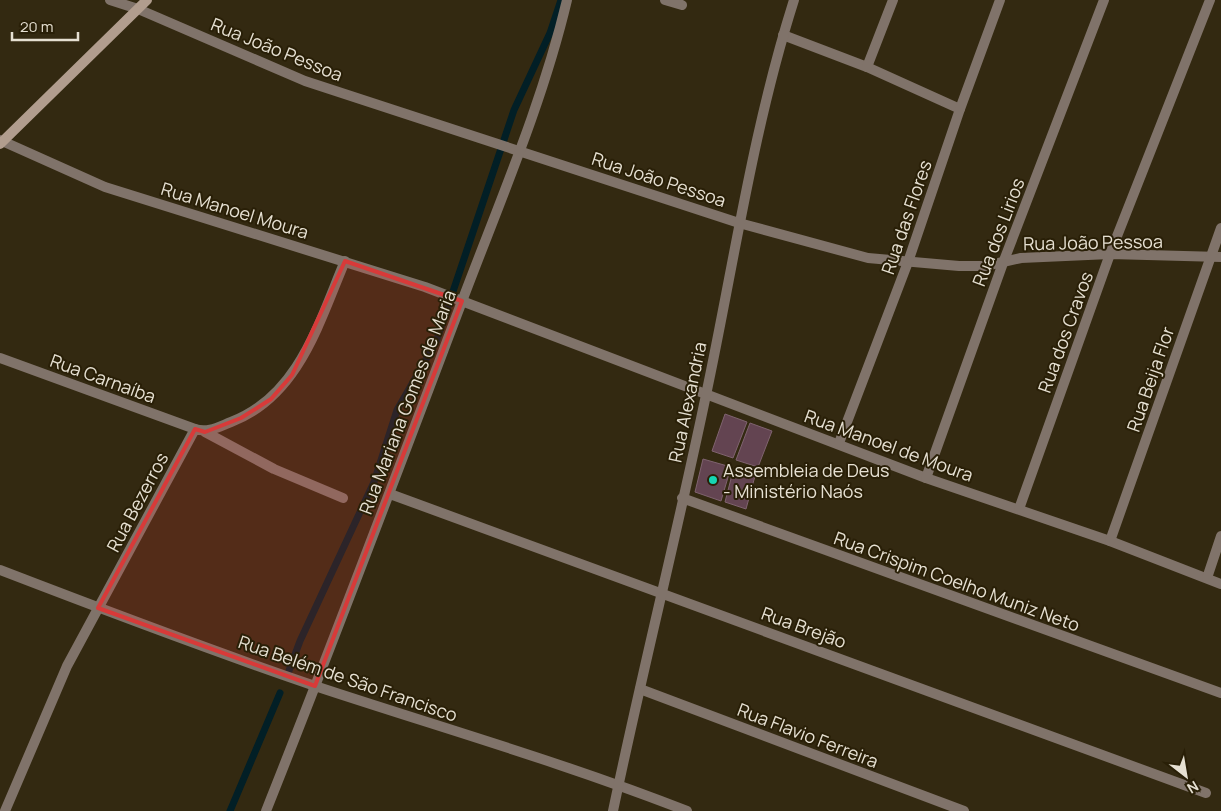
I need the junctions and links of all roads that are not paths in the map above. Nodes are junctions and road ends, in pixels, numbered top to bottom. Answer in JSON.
{"nodes":[{"id":1,"x":110,"y":0,"type":"edge"},
{"id":2,"x":147,"y":0,"type":"edge"},
{"id":3,"x":567,"y":0,"type":"edge"},
{"id":4,"x":665,"y":0,"type":"edge"},
{"id":5,"x":794,"y":0,"type":"edge"},
{"id":6,"x":893,"y":0,"type":"edge"},
{"id":7,"x":1000,"y":0,"type":"edge"},
{"id":8,"x":1104,"y":0,"type":"edge"},
{"id":9,"x":1210,"y":0,"type":"edge"},
{"id":10,"x":682,"y":5,"type":"dead end"},
{"id":11,"x":138,"y":9,"type":"junction"},
{"id":12,"x":783,"y":34,"type":"junction"},
{"id":13,"x":867,"y":67,"type":"junction"},
{"id":14,"x":960,"y":109,"type":"junction"},
{"id":15,"x":0,"y":141,"type":"edge"},
{"id":16,"x":518,"y":150,"type":"junction"},
{"id":17,"x":739,"y":223,"type":"junction"},
{"id":18,"x":1221,"y":228,"type":"edge"},
{"id":19,"x":1110,"y":254,"type":"junction"},
{"id":20,"x":1209,"y":257,"type":"junction"},
{"id":21,"x":1221,"y":257,"type":"edge"},
{"id":22,"x":345,"y":261,"type":"junction"},
{"id":23,"x":908,"y":262,"type":"junction"},
{"id":24,"x":1003,"y":263,"type":"junction"},
{"id":25,"x":462,"y":301,"type":"junction"},
{"id":26,"x":0,"y":358,"type":"edge"},
{"id":27,"x":706,"y":396,"type":"junction"},
{"id":28,"x":200,"y":430,"type":"junction"},
{"id":29,"x":839,"y":443,"type":"junction"},
{"id":30,"x":926,"y":478,"type":"junction"},
{"id":31,"x":390,"y":494,"type":"junction"},
{"id":32,"x":343,"y":498,"type":"dead end"},
{"id":33,"x":682,"y":498,"type":"junction"},
{"id":34,"x":1018,"y":509,"type":"junction"},
{"id":35,"x":1221,"y":536,"type":"edge"},
{"id":36,"x":1110,"y":541,"type":"junction"},
{"id":37,"x":0,"y":570,"type":"edge"},
{"id":38,"x":1207,"y":578,"type":"junction"},
{"id":39,"x":1221,"y":584,"type":"edge"},
{"id":40,"x":662,"y":592,"type":"junction"},
{"id":41,"x":98,"y":608,"type":"junction"},
{"id":42,"x":315,"y":686,"type":"junction"},
{"id":43,"x":640,"y":689,"type":"junction"},
{"id":44,"x":1221,"y":693,"type":"edge"},
{"id":45,"x":618,"y":784,"type":"junction"},
{"id":46,"x":1206,"y":794,"type":"dead end"},
{"id":47,"x":5,"y":811,"type":"edge"},
{"id":48,"x":266,"y":811,"type":"edge"},
{"id":49,"x":613,"y":811,"type":"edge"},
{"id":50,"x":687,"y":811,"type":"edge"},
{"id":51,"x":964,"y":811,"type":"edge"}],
"edges":[{"from":1,"to":11,"type":"street","name":"Rua João Pessoa"},
{"from":2,"to":11,"type":"main road"},
{"from":3,"to":16,"type":"street","name":"Rua Mariana Gomes de Maria"},
{"from":4,"to":10,"type":"street"},
{"from":5,"to":12,"type":"street","name":"Rua Alexandria"},
{"from":6,"to":13,"type":"street"},
{"from":7,"to":14,"type":"street","name":"Rua das Flores"},
{"from":8,"to":24,"type":"street","name":"Rua dos Lirios"},
{"from":9,"to":19,"type":"street","name":"Rua dos Cravos"},
{"from":11,"to":15,"type":"main road"},
{"from":11,"to":16,"type":"street","name":"Rua João Pessoa"},
{"from":12,"to":13,"type":"street"},
{"from":12,"to":17,"type":"street","name":"Rua Alexandria"},
{"from":13,"to":14,"type":"street"},
{"from":14,"to":23,"type":"street","name":"Rua das Flores"},
{"from":15,"to":22,"type":"street","name":"Rua Manoel Moura"},
{"from":16,"to":17,"type":"street","name":"Rua João Pessoa"},
{"from":16,"to":25,"type":"street","name":"Rua Mariana Gomes de Maria"},
{"from":17,"to":23,"type":"street","name":"Rua João Pessoa"},
{"from":17,"to":27,"type":"street","name":"Rua Alexandria"},
{"from":18,"to":20,"type":"street","name":"Rua Beija Flor"},
{"from":19,"to":20,"type":"street","name":"Rua João Pessoa"},
{"from":19,"to":24,"type":"street","name":"Rua João Pessoa"},
{"from":19,"to":34,"type":"street","name":"Rua dos Cravos"},
{"from":20,"to":21,"type":"street","name":"Rua João Pessoa"},
{"from":20,"to":36,"type":"street","name":"Rua Beija Flor"},
{"from":22,"to":25,"type":"street","name":"Rua Manoel Moura"},
{"from":22,"to":28,"type":"street"},
{"from":23,"to":24,"type":"street","name":"Rua João Pessoa"},
{"from":23,"to":29,"type":"street","name":"Rua das Flores"},
{"from":24,"to":30,"type":"street","name":"Rua dos Lirios"},
{"from":25,"to":27,"type":"street","name":"Rua Manoel de Moura"},
{"from":25,"to":31,"type":"street","name":"Rua Mariana Gomes de Maria"},
{"from":26,"to":28,"type":"street","name":"Rua Carnaíba"},
{"from":27,"to":29,"type":"street","name":"Rua Manoel de Moura"},
{"from":27,"to":33,"type":"street","name":"Rua Alexandria"},
{"from":28,"to":32,"type":"street","name":"Rua Carnaíba"},
{"from":28,"to":41,"type":"street","name":"Rua Bezerros"},
{"from":29,"to":30,"type":"street","name":"Rua Manoel de Moura"},
{"from":30,"to":34,"type":"street","name":"Rua Manoel de Moura"},
{"from":31,"to":40,"type":"street","name":"Rua Brejão"},
{"from":31,"to":42,"type":"street","name":"Rua Mariana Gomes de Maria"},
{"from":33,"to":40,"type":"street","name":"Rua Alexandria"},
{"from":33,"to":44,"type":"street","name":"Rua Crispim Coelho Muniz Neto"},
{"from":34,"to":36,"type":"street","name":"Rua Manoel de Moura"},
{"from":35,"to":38,"type":"street"},
{"from":36,"to":38,"type":"street","name":"Rua Manoel de Moura"},
{"from":37,"to":41,"type":"street","name":"Rua Belém de São Francisco"},
{"from":38,"to":39,"type":"street","name":"Rua Manoel de Moura"},
{"from":40,"to":43,"type":"street","name":"Rua Alexandria"},
{"from":40,"to":46,"type":"street","name":"Rua Brejão"},
{"from":41,"to":42,"type":"street","name":"Rua Belém de São Francisco"},
{"from":41,"to":47,"type":"street","name":"Rua Bezerros"},
{"from":42,"to":45,"type":"street","name":"Rua Belém de São Francisco"},
{"from":42,"to":48,"type":"street","name":"Rua Mariana Gomes de Maria"},
{"from":43,"to":45,"type":"street","name":"Rua Alexandria"},
{"from":43,"to":51,"type":"street","name":"Rua Flavio Ferreira"},
{"from":45,"to":49,"type":"street","name":"Rua Alexandria"},
{"from":45,"to":50,"type":"street","name":"Rua Belém de São Francisco"}]}
